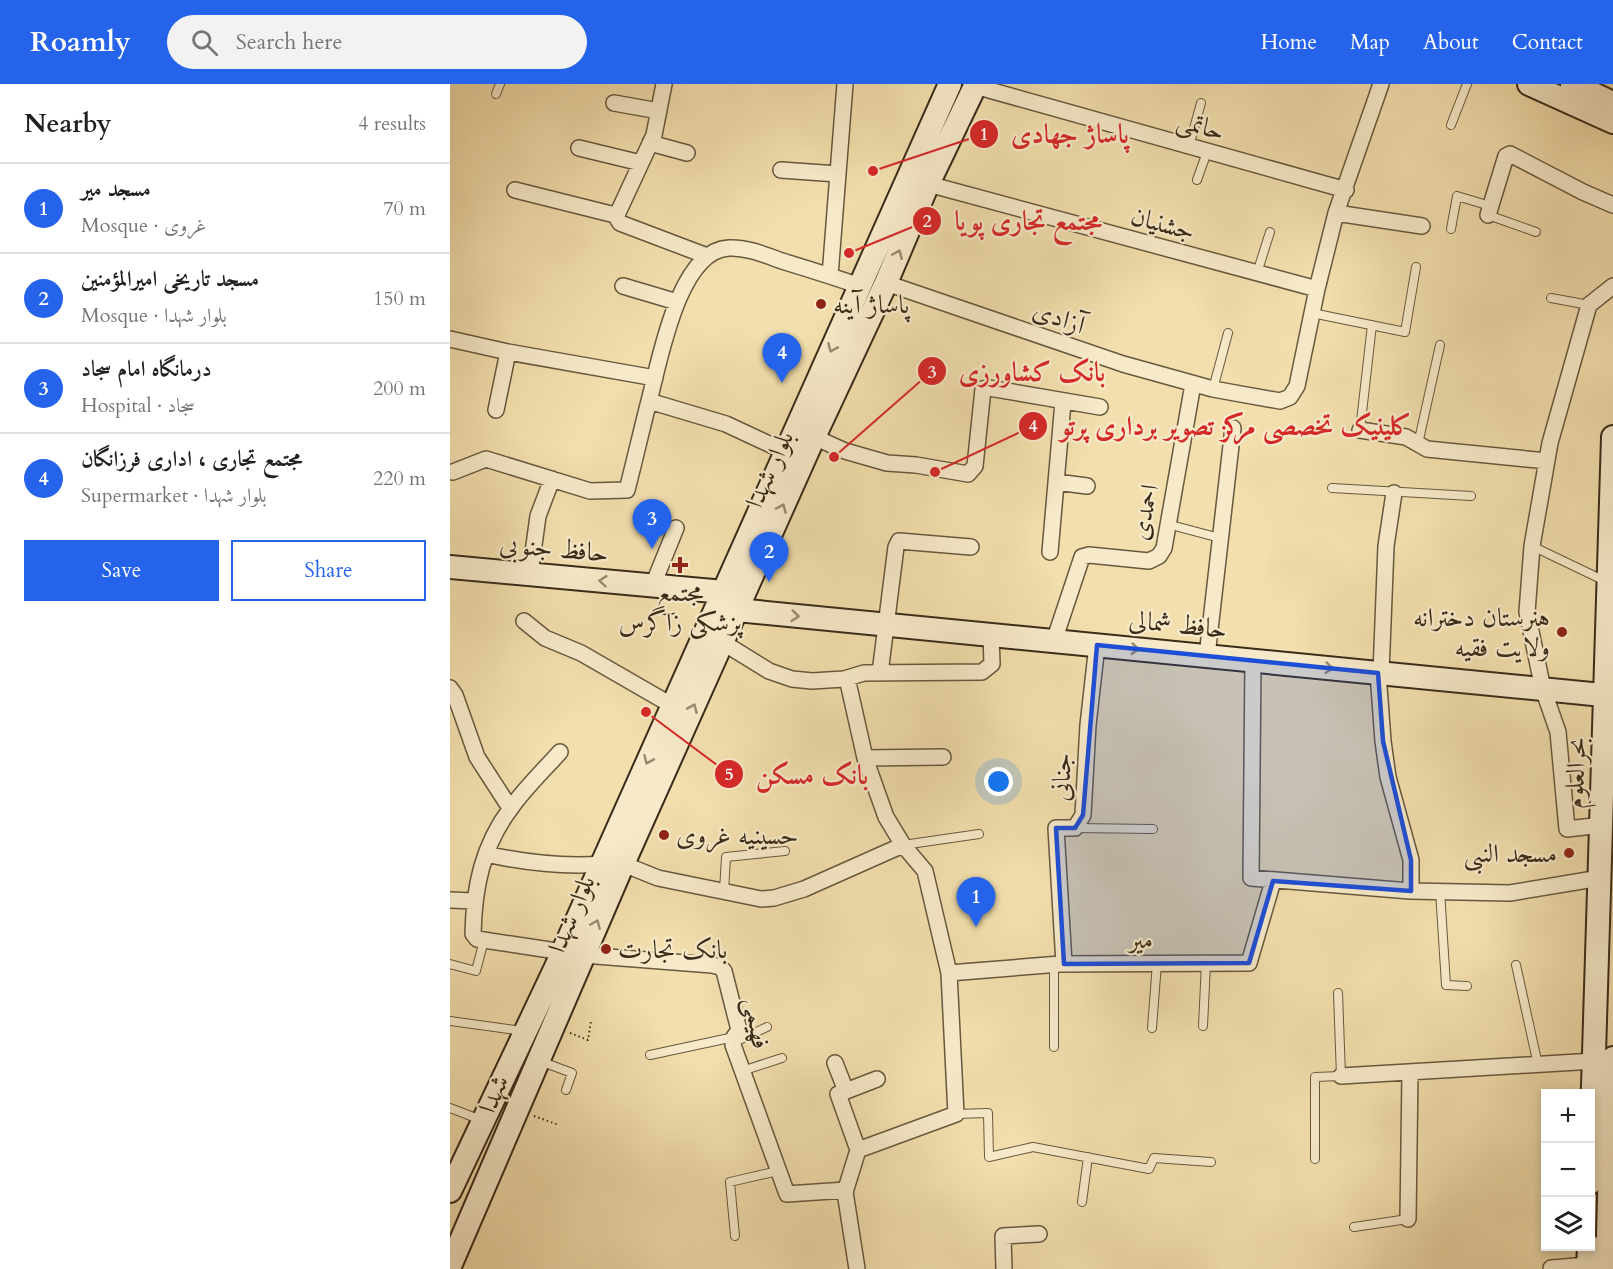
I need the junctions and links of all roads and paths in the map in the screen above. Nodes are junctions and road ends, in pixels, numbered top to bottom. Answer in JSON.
{"nodes":[{"id":1,"x":500,"y":84,"type":"edge"},
{"id":2,"x":664,"y":84,"type":"edge"},
{"id":3,"x":844,"y":84,"type":"edge"},
{"id":4,"x":950,"y":84,"type":"edge"},
{"id":5,"x":1381,"y":84,"type":"edge"},
{"id":6,"x":1467,"y":84,"type":"edge"},
{"id":7,"x":1529,"y":84,"type":"edge"},
{"id":8,"x":1572,"y":84,"type":"edge"},
{"id":9,"x":975,"y":85,"type":"edge"},
{"id":10,"x":496,"y":94,"type":"dead end"},
{"id":11,"x":615,"y":103,"type":"dead end"},
{"id":12,"x":1202,"y":103,"type":"dead end"},
{"id":13,"x":1613,"y":103,"type":"edge"},
{"id":14,"x":659,"y":111,"type":"junction"},
{"id":15,"x":1613,"y":122,"type":"edge"},
{"id":16,"x":1451,"y":125,"type":"dead end"},
{"id":17,"x":650,"y":143,"type":"junction"},
{"id":18,"x":1189,"y":146,"type":"junction"},
{"id":19,"x":579,"y":148,"type":"dead end"},
{"id":20,"x":1207,"y":152,"type":"junction"},
{"id":21,"x":687,"y":153,"type":"dead end"},
{"id":22,"x":641,"y":164,"type":"junction"},
{"id":23,"x":781,"y":170,"type":"dead end"},
{"id":24,"x":838,"y":174,"type":"junction"},
{"id":25,"x":1197,"y":180,"type":"dead end"},
{"id":26,"x":928,"y":184,"type":"junction"},
{"id":27,"x":515,"y":190,"type":"dead end"},
{"id":28,"x":1346,"y":190,"type":"junction"},
{"id":29,"x":1613,"y":205,"type":"edge"},
{"id":30,"x":1489,"y":211,"type":"junction"},
{"id":31,"x":1336,"y":213,"type":"junction"},
{"id":32,"x":616,"y":217,"type":"junction"},
{"id":33,"x":1422,"y":226,"type":"dead end"},
{"id":34,"x":1451,"y":229,"type":"dead end"},
{"id":35,"x":1270,"y":232,"type":"dead end"},
{"id":36,"x":1536,"y":232,"type":"dead end"},
{"id":37,"x":707,"y":256,"type":"junction"},
{"id":38,"x":1416,"y":267,"type":"dead end"},
{"id":39,"x":1257,"y":273,"type":"junction"},
{"id":40,"x":830,"y":276,"type":"junction"},
{"id":41,"x":886,"y":284,"type":"junction"},
{"id":42,"x":623,"y":286,"type":"dead end"},
{"id":43,"x":860,"y":286,"type":"junction"},
{"id":44,"x":1613,"y":286,"type":"edge"},
{"id":45,"x":1317,"y":289,"type":"junction"},
{"id":46,"x":1551,"y":298,"type":"dead end"},
{"id":47,"x":677,"y":302,"type":"junction"},
{"id":48,"x":1589,"y":304,"type":"junction"},
{"id":49,"x":1312,"y":313,"type":"junction"},
{"id":50,"x":1372,"y":325,"type":"junction"},
{"id":51,"x":1228,"y":333,"type":"dead end"},
{"id":52,"x":450,"y":339,"type":"edge"},
{"id":53,"x":1440,"y":345,"type":"dead end"},
{"id":54,"x":508,"y":352,"type":"junction"},
{"id":55,"x":655,"y":378,"type":"junction"},
{"id":56,"x":1193,"y":384,"type":"junction"},
{"id":57,"x":1214,"y":389,"type":"junction"},
{"id":58,"x":649,"y":400,"type":"junction"},
{"id":59,"x":1064,"y":402,"type":"junction"},
{"id":60,"x":1100,"y":407,"type":"dead end"},
{"id":61,"x":496,"y":410,"type":"dead end"},
{"id":62,"x":1233,"y":428,"type":"dead end"},
{"id":63,"x":1360,"y":430,"type":"joint"},
{"id":64,"x":814,"y":437,"type":"junction"},
{"id":65,"x":1613,"y":438,"type":"edge"},
{"id":66,"x":1418,"y":444,"type":"junction"},
{"id":67,"x":786,"y":452,"type":"junction"},
{"id":68,"x":1547,"y":460,"type":"junction"},
{"id":69,"x":453,"y":472,"type":"dead end"},
{"id":70,"x":552,"y":479,"type":"junction"},
{"id":71,"x":1056,"y":482,"type":"junction"},
{"id":72,"x":1087,"y":486,"type":"dead end"},
{"id":73,"x":1332,"y":488,"type":"dead end"},
{"id":74,"x":1394,"y":493,"type":"junction"},
{"id":75,"x":1471,"y":496,"type":"dead end"},
{"id":76,"x":1167,"y":524,"type":"junction"},
{"id":77,"x":676,"y":528,"type":"dead end"},
{"id":78,"x":1220,"y":538,"type":"junction"},
{"id":79,"x":1532,"y":546,"type":"junction"},
{"id":80,"x":971,"y":547,"type":"dead end"},
{"id":81,"x":1050,"y":552,"type":"dead end"},
{"id":82,"x":450,"y":567,"type":"edge"},
{"id":83,"x":530,"y":574,"type":"junction"},
{"id":84,"x":1609,"y":583,"type":"junction"},
{"id":85,"x":653,"y":585,"type":"junction"},
{"id":86,"x":730,"y":601,"type":"junction"},
{"id":87,"x":524,"y":621,"type":"dead end"},
{"id":88,"x":885,"y":625,"type":"junction"},
{"id":89,"x":991,"y":635,"type":"junction"},
{"id":90,"x":1054,"y":641,"type":"junction"},
{"id":91,"x":722,"y":642,"type":"junction"},
{"id":92,"x":1097,"y":645,"type":"junction"},
{"id":93,"x":1207,"y":656,"type":"junction"},
{"id":94,"x":1253,"y":660,"type":"junction"},
{"id":95,"x":880,"y":673,"type":"junction"},
{"id":96,"x":1379,"y":673,"type":"junction"},
{"id":97,"x":847,"y":678,"type":"junction"},
{"id":98,"x":450,"y":688,"type":"edge"},
{"id":99,"x":1543,"y":689,"type":"junction"},
{"id":100,"x":1609,"y":696,"type":"edge"},
{"id":101,"x":673,"y":706,"type":"junction"},
{"id":102,"x":560,"y":752,"type":"dead end"},
{"id":103,"x":943,"y":757,"type":"dead end"},
{"id":104,"x":865,"y":758,"type":"junction"},
{"id":105,"x":510,"y":808,"type":"junction"},
{"id":106,"x":1602,"y":825,"type":"junction"},
{"id":107,"x":1075,"y":828,"type":"junction"},
{"id":108,"x":1153,"y":829,"type":"dead end"},
{"id":109,"x":979,"y":834,"type":"dead end"},
{"id":110,"x":903,"y":844,"type":"junction"},
{"id":111,"x":785,"y":851,"type":"dead end"},
{"id":112,"x":486,"y":854,"type":"junction"},
{"id":113,"x":613,"y":864,"type":"junction"},
{"id":114,"x":1600,"y":878,"type":"junction"},
{"id":115,"x":1273,"y":881,"type":"junction"},
{"id":116,"x":724,"y":891,"type":"junction"},
{"id":117,"x":1411,"y":891,"type":"junction"},
{"id":118,"x":1440,"y":891,"type":"junction"},
{"id":119,"x":450,"y":900,"type":"edge"},
{"id":120,"x":474,"y":901,"type":"junction"},
{"id":121,"x":484,"y":940,"type":"junction"},
{"id":122,"x":569,"y":963,"type":"junction"},
{"id":123,"x":1157,"y":963,"type":"junction"},
{"id":124,"x":1206,"y":963,"type":"junction"},
{"id":125,"x":450,"y":964,"type":"edge"},
{"id":126,"x":1059,"y":964,"type":"junction"},
{"id":127,"x":1516,"y":964,"type":"dead end"},
{"id":128,"x":949,"y":973,"type":"junction"},
{"id":129,"x":1467,"y":986,"type":"dead end"},
{"id":130,"x":1338,"y":993,"type":"dead end"},
{"id":131,"x":450,"y":1021,"type":"edge"},
{"id":132,"x":591,"y":1021,"type":"dead end"},
{"id":133,"x":1203,"y":1026,"type":"dead end"},
{"id":134,"x":553,"y":1027,"type":"junction"},
{"id":135,"x":767,"y":1027,"type":"dead end"},
{"id":136,"x":1152,"y":1028,"type":"dead end"},
{"id":137,"x":734,"y":1040,"type":"junction"},
{"id":138,"x":531,"y":1046,"type":"junction"},
{"id":139,"x":1054,"y":1047,"type":"dead end"},
{"id":140,"x":650,"y":1055,"type":"dead end"},
{"id":141,"x":782,"y":1058,"type":"dead end"},
{"id":142,"x":1604,"y":1060,"type":"edge"},
{"id":143,"x":835,"y":1062,"type":"dead end"},
{"id":144,"x":1538,"y":1065,"type":"junction"},
{"id":145,"x":742,"y":1071,"type":"junction"},
{"id":146,"x":1410,"y":1073,"type":"junction"},
{"id":147,"x":1341,"y":1076,"type":"junction"},
{"id":148,"x":878,"y":1079,"type":"dead end"},
{"id":149,"x":566,"y":1090,"type":"dead end"},
{"id":150,"x":846,"y":1091,"type":"junction"},
{"id":151,"x":1612,"y":1095,"type":"edge"},
{"id":152,"x":450,"y":1108,"type":"edge"},
{"id":153,"x":517,"y":1110,"type":"junction"},
{"id":154,"x":956,"y":1114,"type":"junction"},
{"id":155,"x":482,"y":1120,"type":"junction"},
{"id":156,"x":559,"y":1125,"type":"dead end"},
{"id":157,"x":1595,"y":1143,"type":"edge"},
{"id":158,"x":858,"y":1150,"type":"junction"},
{"id":159,"x":1088,"y":1157,"type":"junction"},
{"id":160,"x":1315,"y":1159,"type":"dead end"},
{"id":161,"x":1211,"y":1162,"type":"dead end"},
{"id":162,"x":778,"y":1171,"type":"junction"},
{"id":163,"x":450,"y":1191,"type":"edge"},
{"id":164,"x":846,"y":1191,"type":"junction"},
{"id":165,"x":1082,"y":1202,"type":"dead end"},
{"id":166,"x":1408,"y":1219,"type":"joint"},
{"id":167,"x":1354,"y":1227,"type":"dead end"},
{"id":168,"x":450,"y":1229,"type":"edge"},
{"id":169,"x":1039,"y":1234,"type":"dead end"},
{"id":170,"x":735,"y":1236,"type":"dead end"},
{"id":171,"x":1599,"y":1256,"type":"edge"},
{"id":172,"x":450,"y":1266,"type":"edge"},
{"id":173,"x":1551,"y":1268,"type":"edge"},
{"id":174,"x":857,"y":1269,"type":"edge"},
{"id":175,"x":1004,"y":1269,"type":"edge"}],
"edges":[{"from":1,"to":10,"type":"lane"},
{"from":2,"to":14,"type":"street"},
{"from":3,"to":24,"type":"street"},
{"from":4,"to":43,"type":"main road","name":"بلوار شهدا"},
{"from":5,"to":28,"type":"street"},
{"from":6,"to":16,"type":"lane"},
{"from":7,"to":15,"type":"main road"},
{"from":8,"to":13,"type":"main road"},
{"from":9,"to":18,"type":"street","name":"حاتمی"},
{"from":9,"to":26,"type":"main road","name":"بلوار شهدا"},
{"from":11,"to":14,"type":"street"},
{"from":12,"to":18,"type":"lane"},
{"from":14,"to":17,"type":"street"},
{"from":17,"to":21,"type":"street"},
{"from":17,"to":22,"type":"street"},
{"from":18,"to":20,"type":"street","name":"حاتمی"},
{"from":19,"to":22,"type":"street"},
{"from":20,"to":25,"type":"lane"},
{"from":20,"to":28,"type":"street","name":"حاتمی"},
{"from":22,"to":32,"type":"street"},
{"from":23,"to":24,"type":"street"},
{"from":24,"to":40,"type":"street"},
{"from":26,"to":39,"type":"street","name":"جشنیان"},
{"from":41,"to":26,"type":"main road","name":"بلوار شهدا","one_way":true},
{"from":27,"to":32,"type":"street"},
{"from":28,"to":31,"type":"street"},
{"from":29,"to":30,"type":"street"},
{"from":30,"to":34,"type":"lane"},
{"from":30,"to":36,"type":"lane"},
{"from":31,"to":33,"type":"street"},
{"from":31,"to":45,"type":"street"},
{"from":32,"to":37,"type":"street"},
{"from":35,"to":39,"type":"lane"},
{"from":37,"to":40,"type":"street"},
{"from":37,"to":47,"type":"street"},
{"from":38,"to":50,"type":"lane"},
{"from":39,"to":45,"type":"street","name":"جشنیان"},
{"from":40,"to":43,"type":"street"},
{"from":41,"to":56,"type":"street","name":"آزادی"},
{"from":41,"to":64,"type":"main road","name":"بلوار شهدا"},
{"from":42,"to":47,"type":"street"},
{"from":43,"to":67,"type":"main road","name":"بلوار شهدا","one_way":true},
{"from":44,"to":48,"type":"street"},
{"from":45,"to":49,"type":"street"},
{"from":46,"to":48,"type":"lane"},
{"from":47,"to":55,"type":"street"},
{"from":48,"to":68,"type":"street"},
{"from":49,"to":50,"type":"lane"},
{"from":49,"to":57,"type":"street","name":"آزادی"},
{"from":50,"to":63,"type":"lane"},
{"from":51,"to":57,"type":"lane"},
{"from":52,"to":54,"type":"street"},
{"from":53,"to":66,"type":"lane"},
{"from":54,"to":55,"type":"street"},
{"from":54,"to":61,"type":"street"},
{"from":55,"to":58,"type":"street"},
{"from":56,"to":57,"type":"street","name":"آزادی"},
{"from":56,"to":76,"type":"street","name":"احمدی"},
{"from":58,"to":67,"type":"street"},
{"from":58,"to":70,"type":"street"},
{"from":59,"to":60,"type":"street"},
{"from":59,"to":64,"type":"street"},
{"from":59,"to":71,"type":"street"},
{"from":62,"to":78,"type":"street"},
{"from":63,"to":66,"type":"street"},
{"from":86,"to":64,"type":"main road","name":"بلوار شهدا","one_way":true},
{"from":65,"to":84,"type":"main road","name":"بحرالعلوم"},
{"from":66,"to":68,"type":"street"},
{"from":67,"to":86,"type":"main road","name":"بلوار شهدا"},
{"from":68,"to":79,"type":"street"},
{"from":69,"to":70,"type":"street"},
{"from":70,"to":83,"type":"street"},
{"from":71,"to":72,"type":"street"},
{"from":71,"to":81,"type":"street"},
{"from":73,"to":74,"type":"lane"},
{"from":74,"to":75,"type":"lane"},
{"from":74,"to":96,"type":"street"},
{"from":76,"to":78,"type":"lane"},
{"from":76,"to":90,"type":"street","name":"احمدی"},
{"from":77,"to":85,"type":"street"},
{"from":78,"to":93,"type":"street"},
{"from":79,"to":84,"type":"lane"},
{"from":79,"to":99,"type":"street"},
{"from":80,"to":88,"type":"street"},
{"from":82,"to":83,"type":"main road","name":"حافظ جنوبی"},
{"from":85,"to":83,"type":"main road","name":"حافظ جنوبی","one_way":true},
{"from":84,"to":100,"type":"main road","name":"بحرالعلوم"},
{"from":85,"to":86,"type":"main road","name":"حافظ جنوبی"},
{"from":86,"to":88,"type":"main road","name":"حافظ شمالی","one_way":true},
{"from":86,"to":91,"type":"main road","name":"بلوار شهدا"},
{"from":86,"to":101,"type":"main road","name":"بلوار شهدا"},
{"from":87,"to":101,"type":"street"},
{"from":88,"to":89,"type":"main road","name":"حافظ شمالی"},
{"from":88,"to":95,"type":"street"},
{"from":89,"to":90,"type":"main road","name":"حافظ شمالی"},
{"from":89,"to":95,"type":"street"},
{"from":90,"to":92,"type":"main road","name":"حافظ شمالی"},
{"from":91,"to":97,"type":"street"},
{"from":113,"to":91,"type":"main road","name":"بلوار شهدا","one_way":true},
{"from":92,"to":93,"type":"main road","name":"حافظ شمالی","one_way":true},
{"from":92,"to":107,"type":"street","name":"جنانی"},
{"from":93,"to":94,"type":"main road","name":"حافظ شمالی"},
{"from":94,"to":96,"type":"main road","name":"حافظ شمالی","one_way":true},
{"from":94,"to":115,"type":"street"},
{"from":95,"to":97,"type":"street"},
{"from":96,"to":99,"type":"main road","name":"حافظ شمالی"},
{"from":96,"to":117,"type":"street"},
{"from":97,"to":104,"type":"street"},
{"from":98,"to":105,"type":"street"},
{"from":99,"to":100,"type":"main road","name":"حافظ شمالی"},
{"from":99,"to":106,"type":"street"},
{"from":100,"to":106,"type":"main road","name":"بحرالعلوم"},
{"from":101,"to":113,"type":"main road","name":"بلوار شهدا","one_way":true},
{"from":102,"to":105,"type":"street"},
{"from":103,"to":104,"type":"street"},
{"from":104,"to":110,"type":"street"},
{"from":105,"to":112,"type":"street"},
{"from":106,"to":114,"type":"main road","name":"بحرالعلوم"},
{"from":107,"to":108,"type":"lane"},
{"from":107,"to":126,"type":"street","name":"جنانی"},
{"from":109,"to":110,"type":"lane"},
{"from":110,"to":116,"type":"street"},
{"from":110,"to":128,"type":"street"},
{"from":111,"to":116,"type":"lane"},
{"from":112,"to":113,"type":"street"},
{"from":112,"to":120,"type":"street"},
{"from":113,"to":116,"type":"street"},
{"from":113,"to":122,"type":"main road","name":"بلوار شهدا"},
{"from":114,"to":118,"type":"street"},
{"from":114,"to":142,"type":"main road","name":"بحرالعلوم"},
{"from":115,"to":117,"type":"street"},
{"from":115,"to":124,"type":"street","name":"میر"},
{"from":117,"to":118,"type":"street"},
{"from":118,"to":129,"type":"lane"},
{"from":119,"to":120,"type":"street"},
{"from":120,"to":121,"type":"street"},
{"from":121,"to":122,"type":"street"},
{"from":121,"to":125,"type":"lane"},
{"from":122,"to":134,"type":"main road","name":"شهدا"},
{"from":122,"to":137,"type":"street","name":"فهیمی"},
{"from":122,"to":138,"type":"main road"},
{"from":123,"to":124,"type":"street","name":"میر"},
{"from":123,"to":126,"type":"street","name":"میر"},
{"from":123,"to":136,"type":"lane"},
{"from":124,"to":133,"type":"lane"},
{"from":126,"to":128,"type":"street","name":"میر"},
{"from":126,"to":139,"type":"lane"},
{"from":127,"to":144,"type":"lane"},
{"from":128,"to":154,"type":"street"},
{"from":130,"to":147,"type":"lane"},
{"from":131,"to":138,"type":"lane"},
{"from":132,"to":134,"type":"path"},
{"from":134,"to":138,"type":"main road","name":"شهدا"},
{"from":135,"to":137,"type":"lane"},
{"from":137,"to":140,"type":"lane"},
{"from":137,"to":145,"type":"street","name":"فهیمی"},
{"from":138,"to":149,"type":"lane"},
{"from":138,"to":153,"type":"main road","name":"شهدا"},
{"from":138,"to":155,"type":"main road","name":"شهدا"},
{"from":138,"to":168,"type":"main road"},
{"from":141,"to":145,"type":"lane"},
{"from":142,"to":144,"type":"street"},
{"from":142,"to":151,"type":"main road","name":"بحرالعلوم"},
{"from":142,"to":157,"type":"main road","name":"بحرالعلوم"},
{"from":143,"to":150,"type":"street"},
{"from":144,"to":146,"type":"street"},
{"from":145,"to":162,"type":"street","name":"فهیمی"},
{"from":146,"to":147,"type":"street"},
{"from":146,"to":166,"type":"street"},
{"from":147,"to":160,"type":"lane"},
{"from":148,"to":150,"type":"street"},
{"from":150,"to":158,"type":"street"},
{"from":151,"to":171,"type":"main road","name":"بحرالعلوم"},
{"from":152,"to":155,"type":"lane"},
{"from":153,"to":156,"type":"path"},
{"from":153,"to":172,"type":"main road","name":"شهدا"},
{"from":154,"to":158,"type":"street"},
{"from":154,"to":159,"type":"lane"},
{"from":155,"to":163,"type":"main road","name":"شهدا"},
{"from":158,"to":164,"type":"street"},
{"from":159,"to":161,"type":"lane"},
{"from":159,"to":165,"type":"lane"},
{"from":162,"to":164,"type":"street","name":"فهیمی"},
{"from":162,"to":170,"type":"lane"},
{"from":164,"to":174,"type":"street"},
{"from":166,"to":167,"type":"lane"},
{"from":169,"to":175,"type":"street"},
{"from":171,"to":173,"type":"street"}]}
